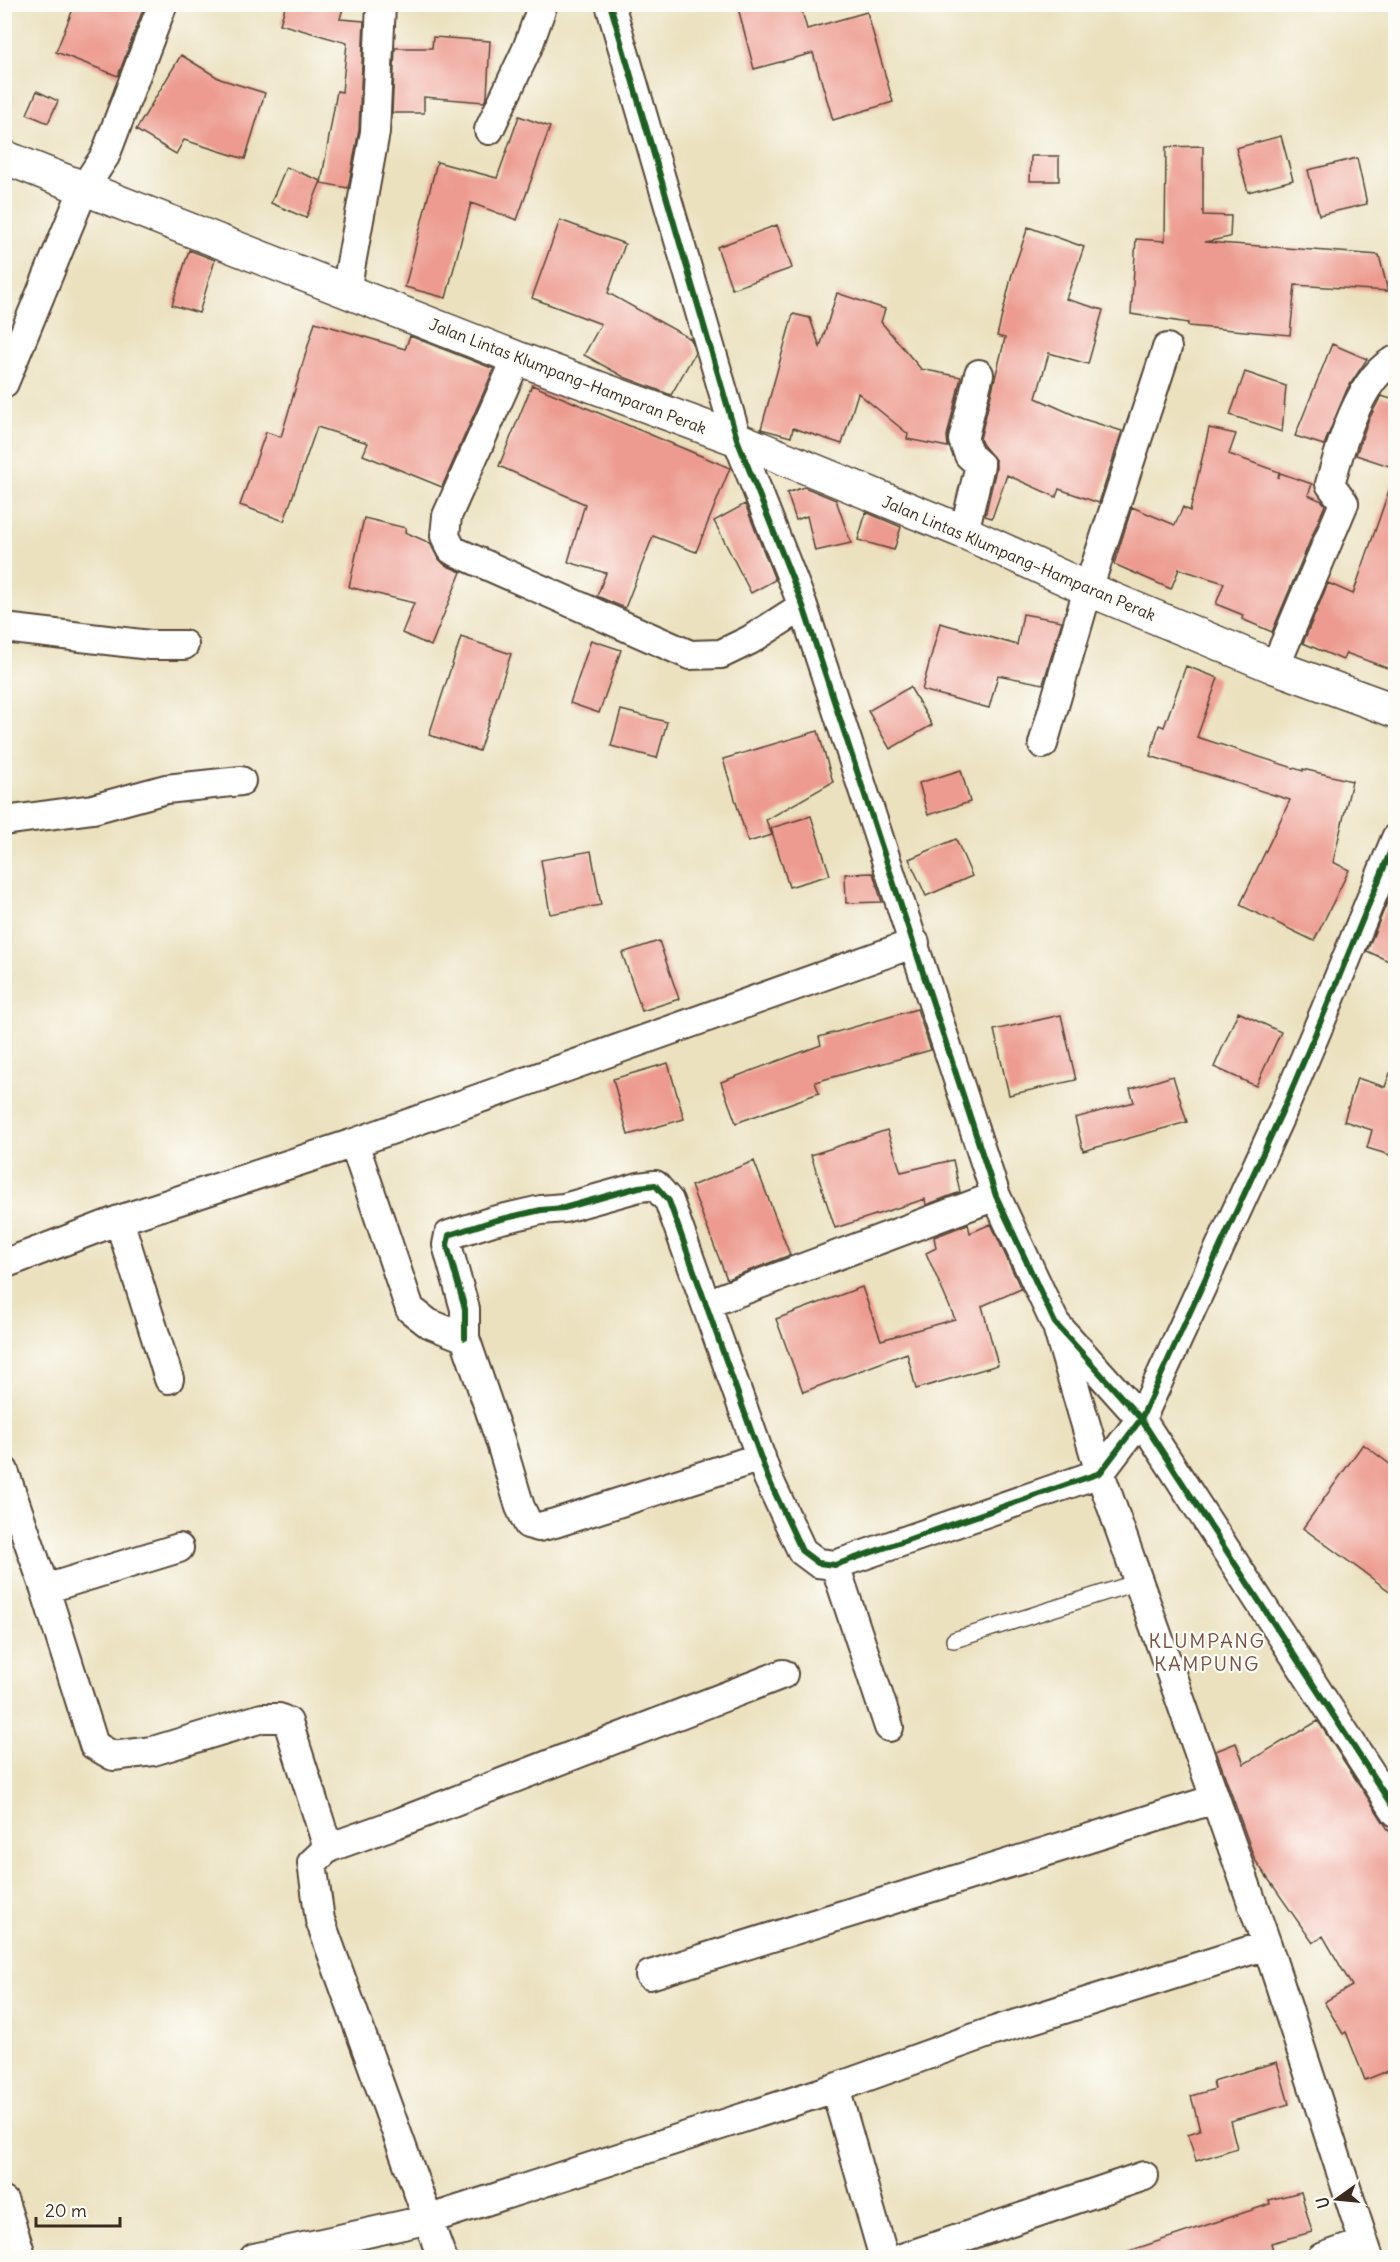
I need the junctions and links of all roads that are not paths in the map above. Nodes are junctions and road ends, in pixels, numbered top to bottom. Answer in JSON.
{"nodes":[{"id":1,"x":381,"y":4,"type":"edge"},
{"id":2,"x":543,"y":4,"type":"edge"},
{"id":3,"x":610,"y":4,"type":"edge"},
{"id":4,"x":162,"y":6,"type":"edge"},
{"id":5,"x":489,"y":130,"type":"dead end"},
{"id":6,"x":4,"y":157,"type":"edge"},
{"id":7,"x":84,"y":188,"type":"junction"},
{"id":8,"x":346,"y":291,"type":"junction"},
{"id":9,"x":1167,"y":348,"type":"dead end"},
{"id":10,"x":517,"y":358,"type":"junction"},
{"id":11,"x":1395,"y":360,"type":"edge"},
{"id":12,"x":979,"y":374,"type":"dead end"},
{"id":13,"x":4,"y":383,"type":"edge"},
{"id":14,"x":737,"y":439,"type":"junction"},
{"id":15,"x":964,"y":532,"type":"junction"},
{"id":16,"x":1088,"y":589,"type":"junction"},
{"id":17,"x":802,"y":606,"type":"junction"},
{"id":18,"x":4,"y":628,"type":"edge"},
{"id":19,"x":184,"y":645,"type":"dead end"},
{"id":20,"x":1275,"y":667,"type":"junction"},
{"id":21,"x":1395,"y":711,"type":"edge"},
{"id":22,"x":1043,"y":744,"type":"dead end"},
{"id":23,"x":241,"y":781,"type":"dead end"},
{"id":24,"x":4,"y":821,"type":"edge"},
{"id":25,"x":1395,"y":838,"type":"edge"},
{"id":26,"x":915,"y":943,"type":"junction"},
{"id":27,"x":354,"y":1143,"type":"junction"},
{"id":28,"x":996,"y":1196,"type":"junction"},
{"id":29,"x":119,"y":1220,"type":"junction"},
{"id":30,"x":4,"y":1264,"type":"edge"},
{"id":31,"x":706,"y":1304,"type":"junction"},
{"id":32,"x":1055,"y":1323,"type":"junction"},
{"id":33,"x":465,"y":1338,"type":"junction"},
{"id":34,"x":169,"y":1379,"type":"dead end"},
{"id":35,"x":1141,"y":1419,"type":"junction"},
{"id":36,"x":760,"y":1457,"type":"junction"},
{"id":37,"x":4,"y":1471,"type":"edge"},
{"id":38,"x":1100,"y":1473,"type":"junction"},
{"id":39,"x":179,"y":1548,"type":"dead end"},
{"id":40,"x":836,"y":1565,"type":"junction"},
{"id":41,"x":1138,"y":1582,"type":"junction"},
{"id":42,"x":45,"y":1589,"type":"junction"},
{"id":43,"x":954,"y":1640,"type":"dead end"},
{"id":44,"x":783,"y":1674,"type":"dead end"},
{"id":45,"x":889,"y":1727,"type":"dead end"},
{"id":46,"x":1215,"y":1799,"type":"junction"},
{"id":47,"x":1395,"y":1812,"type":"edge"},
{"id":48,"x":328,"y":1848,"type":"junction"},
{"id":49,"x":1267,"y":1945,"type":"junction"},
{"id":50,"x":650,"y":1974,"type":"dead end"},
{"id":51,"x":835,"y":2088,"type":"junction"},
{"id":52,"x":1144,"y":2176,"type":"dead end"},
{"id":53,"x":4,"y":2202,"type":"edge"},
{"id":54,"x":430,"y":2219,"type":"junction"},
{"id":55,"x":1367,"y":2250,"type":"edge"},
{"id":56,"x":22,"y":2258,"type":"edge"},
{"id":57,"x":254,"y":2258,"type":"edge"},
{"id":58,"x":442,"y":2258,"type":"edge"},
{"id":59,"x":884,"y":2258,"type":"edge"},
{"id":60,"x":902,"y":2258,"type":"edge"},
{"id":61,"x":1321,"y":2258,"type":"edge"}],
"edges":[{"from":1,"to":8,"type":"street"},
{"from":2,"to":5,"type":"street"},
{"from":3,"to":14,"type":"street"},
{"from":4,"to":7,"type":"street"},
{"from":6,"to":7,"type":"main road","name":"Jalan Lintas Klumpang–Hamparan Perak"},
{"from":7,"to":8,"type":"main road","name":"Jalan Lintas Klumpang–Hamparan Perak"},
{"from":7,"to":13,"type":"street"},
{"from":8,"to":10,"type":"main road","name":"Jalan Lintas Klumpang–Hamparan Perak"},
{"from":9,"to":16,"type":"street"},
{"from":10,"to":14,"type":"main road","name":"Jalan Lintas Klumpang–Hamparan Perak"},
{"from":10,"to":17,"type":"street"},
{"from":11,"to":20,"type":"street"},
{"from":12,"to":15,"type":"street"},
{"from":14,"to":15,"type":"main road","name":"Jalan Lintas Klumpang–Hamparan Perak"},
{"from":14,"to":17,"type":"street"},
{"from":15,"to":16,"type":"main road","name":"Jalan Lintas Klumpang–Hamparan Perak"},
{"from":16,"to":20,"type":"main road","name":"Jalan Lintas Klumpang–Hamparan Perak"},
{"from":16,"to":22,"type":"street"},
{"from":17,"to":26,"type":"street"},
{"from":18,"to":19,"type":"street"},
{"from":20,"to":21,"type":"main road","name":"Jalan Lintas Klumpang–Hamparan Perak"},
{"from":23,"to":24,"type":"street"},
{"from":25,"to":35,"type":"street"},
{"from":26,"to":27,"type":"street"},
{"from":26,"to":28,"type":"street"},
{"from":27,"to":29,"type":"street"},
{"from":27,"to":33,"type":"street"},
{"from":28,"to":31,"type":"street"},
{"from":28,"to":32,"type":"street"},
{"from":29,"to":30,"type":"street"},
{"from":29,"to":34,"type":"street"},
{"from":31,"to":33,"type":"street"},
{"from":31,"to":36,"type":"street"},
{"from":32,"to":35,"type":"street"},
{"from":32,"to":38,"type":"street"},
{"from":33,"to":36,"type":"street"},
{"from":35,"to":38,"type":"street"},
{"from":35,"to":47,"type":"street"},
{"from":36,"to":40,"type":"street"},
{"from":37,"to":42,"type":"street"},
{"from":38,"to":40,"type":"street"},
{"from":38,"to":41,"type":"street"},
{"from":39,"to":42,"type":"street"},
{"from":40,"to":45,"type":"street"},
{"from":41,"to":43,"type":"lane"},
{"from":41,"to":46,"type":"street"},
{"from":42,"to":48,"type":"street"},
{"from":44,"to":48,"type":"street"},
{"from":46,"to":49,"type":"street"},
{"from":46,"to":50,"type":"street"},
{"from":48,"to":54,"type":"street"},
{"from":49,"to":51,"type":"street"},
{"from":49,"to":55,"type":"street"},
{"from":51,"to":54,"type":"street"},
{"from":51,"to":59,"type":"street"},
{"from":52,"to":60,"type":"street"},
{"from":53,"to":56,"type":"street"},
{"from":54,"to":57,"type":"street"},
{"from":54,"to":58,"type":"street"},
{"from":55,"to":61,"type":"street"}]}
